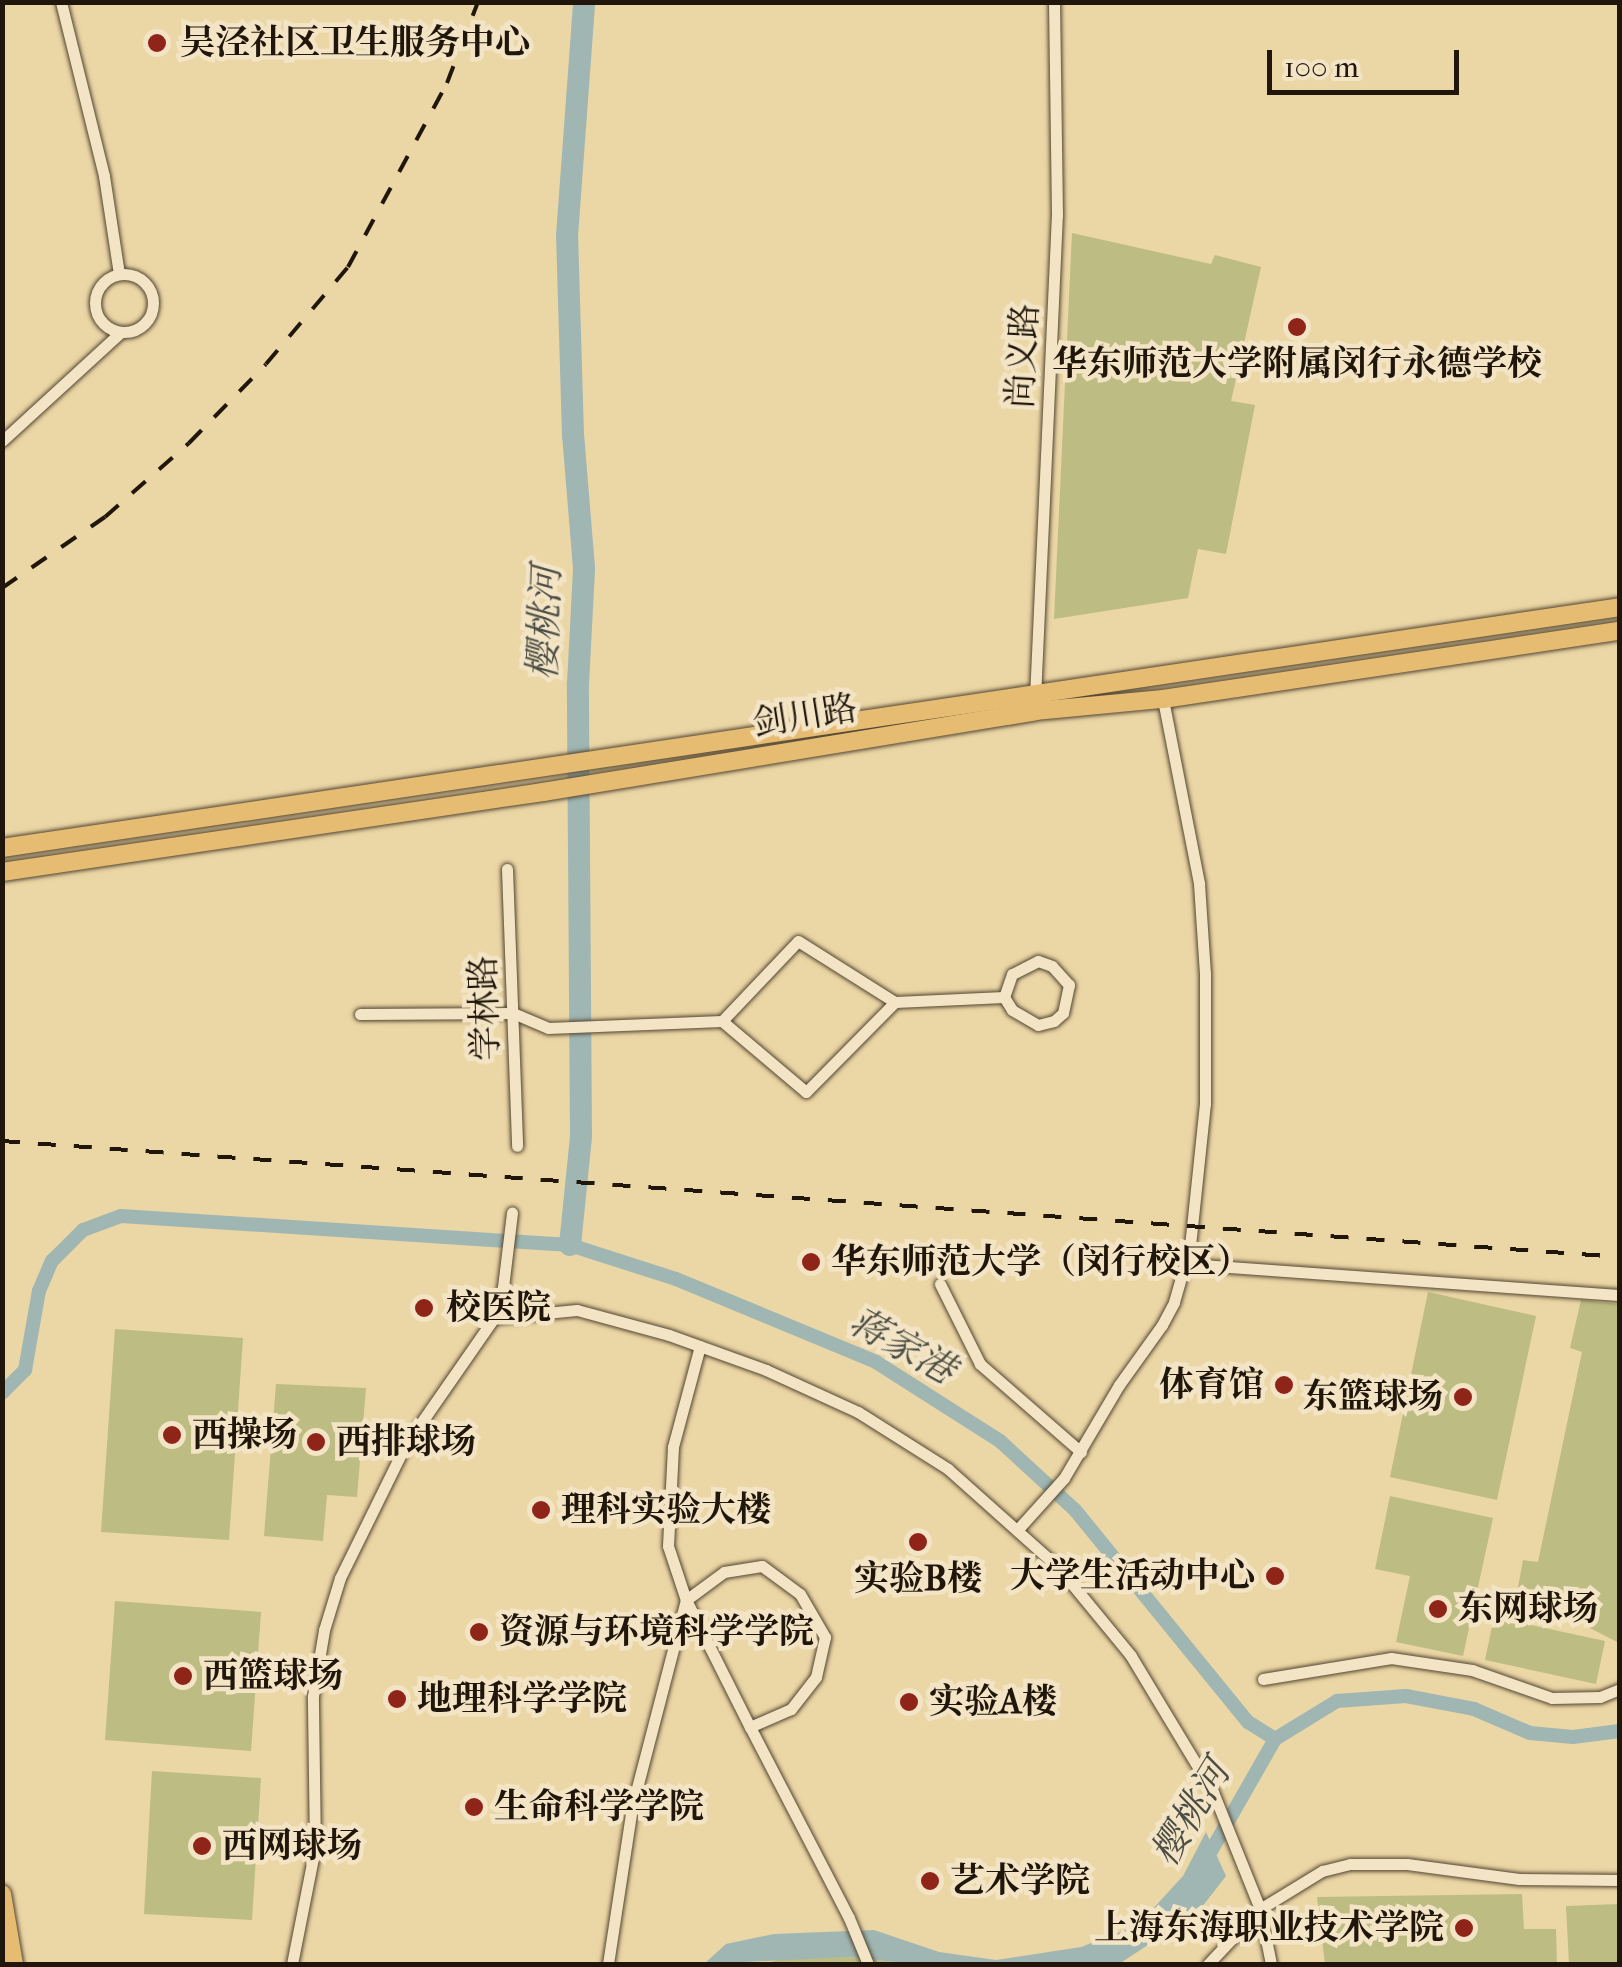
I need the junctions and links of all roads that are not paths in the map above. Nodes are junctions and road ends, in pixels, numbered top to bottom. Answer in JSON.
{"nodes":[{"id":1,"x":61,"y":2,"type":"edge"},
{"id":2,"x":1054,"y":2,"type":"edge"},
{"id":3,"x":119,"y":274,"type":"junction"},
{"id":4,"x":120,"y":332,"type":"junction"},
{"id":5,"x":2,"y":441,"type":"edge"},
{"id":6,"x":1620,"y":607,"type":"edge"},
{"id":7,"x":1620,"y":631,"type":"edge"},
{"id":8,"x":1162,"y":699,"type":"junction"},
{"id":9,"x":1035,"y":702,"type":"junction"},
{"id":10,"x":2,"y":848,"type":"edge"},
{"id":11,"x":507,"y":869,"type":"dead end"},
{"id":12,"x":2,"y":872,"type":"edge"},
{"id":13,"x":1004,"y":997,"type":"junction"},
{"id":14,"x":895,"y":1002,"type":"junction"},
{"id":15,"x":513,"y":1013,"type":"junction"},
{"id":16,"x":360,"y":1014,"type":"dead end"},
{"id":17,"x":722,"y":1021,"type":"junction"},
{"id":18,"x":517,"y":1146,"type":"dead end"},
{"id":19,"x":512,"y":1212,"type":"dead end"},
{"id":20,"x":1186,"y":1264,"type":"junction"},
{"id":21,"x":940,"y":1284,"type":"dead end"},
{"id":22,"x":1620,"y":1295,"type":"edge"},
{"id":23,"x":494,"y":1318,"type":"junction"},
{"id":24,"x":700,"y":1346,"type":"junction"},
{"id":25,"x":1081,"y":1452,"type":"junction"},
{"id":26,"x":1019,"y":1528,"type":"junction"},
{"id":27,"x":686,"y":1600,"type":"junction"},
{"id":28,"x":1264,"y":1680,"type":"dead end"},
{"id":29,"x":1620,"y":1689,"type":"edge"},
{"id":30,"x":750,"y":1727,"type":"junction"},
{"id":31,"x":1620,"y":1880,"type":"edge"},
{"id":32,"x":2,"y":1894,"type":"edge"},
{"id":33,"x":1260,"y":1909,"type":"junction"},
{"id":34,"x":867,"y":1963,"type":"edge"},
{"id":35,"x":14,"y":1964,"type":"edge"},
{"id":36,"x":292,"y":1964,"type":"edge"},
{"id":37,"x":608,"y":1964,"type":"edge"},
{"id":38,"x":1208,"y":1964,"type":"edge"},
{"id":39,"x":1272,"y":1964,"type":"edge"}],
"edges":[{"from":1,"to":3,"type":"street"},
{"from":2,"to":9,"type":"street","name":"尚义路"},
{"from":3,"to":4,"type":"street"},
{"from":3,"to":4,"type":"street"},
{"from":4,"to":5,"type":"street"},
{"from":6,"to":9,"type":"main road","name":"剑川路"},
{"from":7,"to":8,"type":"main road","name":"剑川路"},
{"from":8,"to":9,"type":"main road","name":"剑川路"},
{"from":8,"to":20,"type":"street"},
{"from":9,"to":10,"type":"main road","name":"剑川路"},
{"from":9,"to":12,"type":"main road","name":"剑川路"},
{"from":11,"to":15,"type":"street","name":"学林路"},
{"from":13,"to":13,"type":"street"},
{"from":13,"to":14,"type":"street"},
{"from":14,"to":17,"type":"street"},
{"from":14,"to":17,"type":"street"},
{"from":15,"to":16,"type":"street"},
{"from":15,"to":17,"type":"street"},
{"from":15,"to":18,"type":"street","name":"学林路"},
{"from":19,"to":23,"type":"street"},
{"from":20,"to":22,"type":"street"},
{"from":20,"to":25,"type":"street"},
{"from":21,"to":25,"type":"street"},
{"from":23,"to":24,"type":"street"},
{"from":23,"to":36,"type":"street"},
{"from":24,"to":26,"type":"street"},
{"from":24,"to":27,"type":"street"},
{"from":25,"to":26,"type":"street"},
{"from":26,"to":33,"type":"street"},
{"from":27,"to":30,"type":"street"},
{"from":27,"to":30,"type":"street"},
{"from":27,"to":37,"type":"street"},
{"from":28,"to":29,"type":"street"},
{"from":30,"to":34,"type":"street"},
{"from":31,"to":33,"type":"street"},
{"from":32,"to":35,"type":"main road"},
{"from":33,"to":38,"type":"street"},
{"from":33,"to":39,"type":"street"}]}
